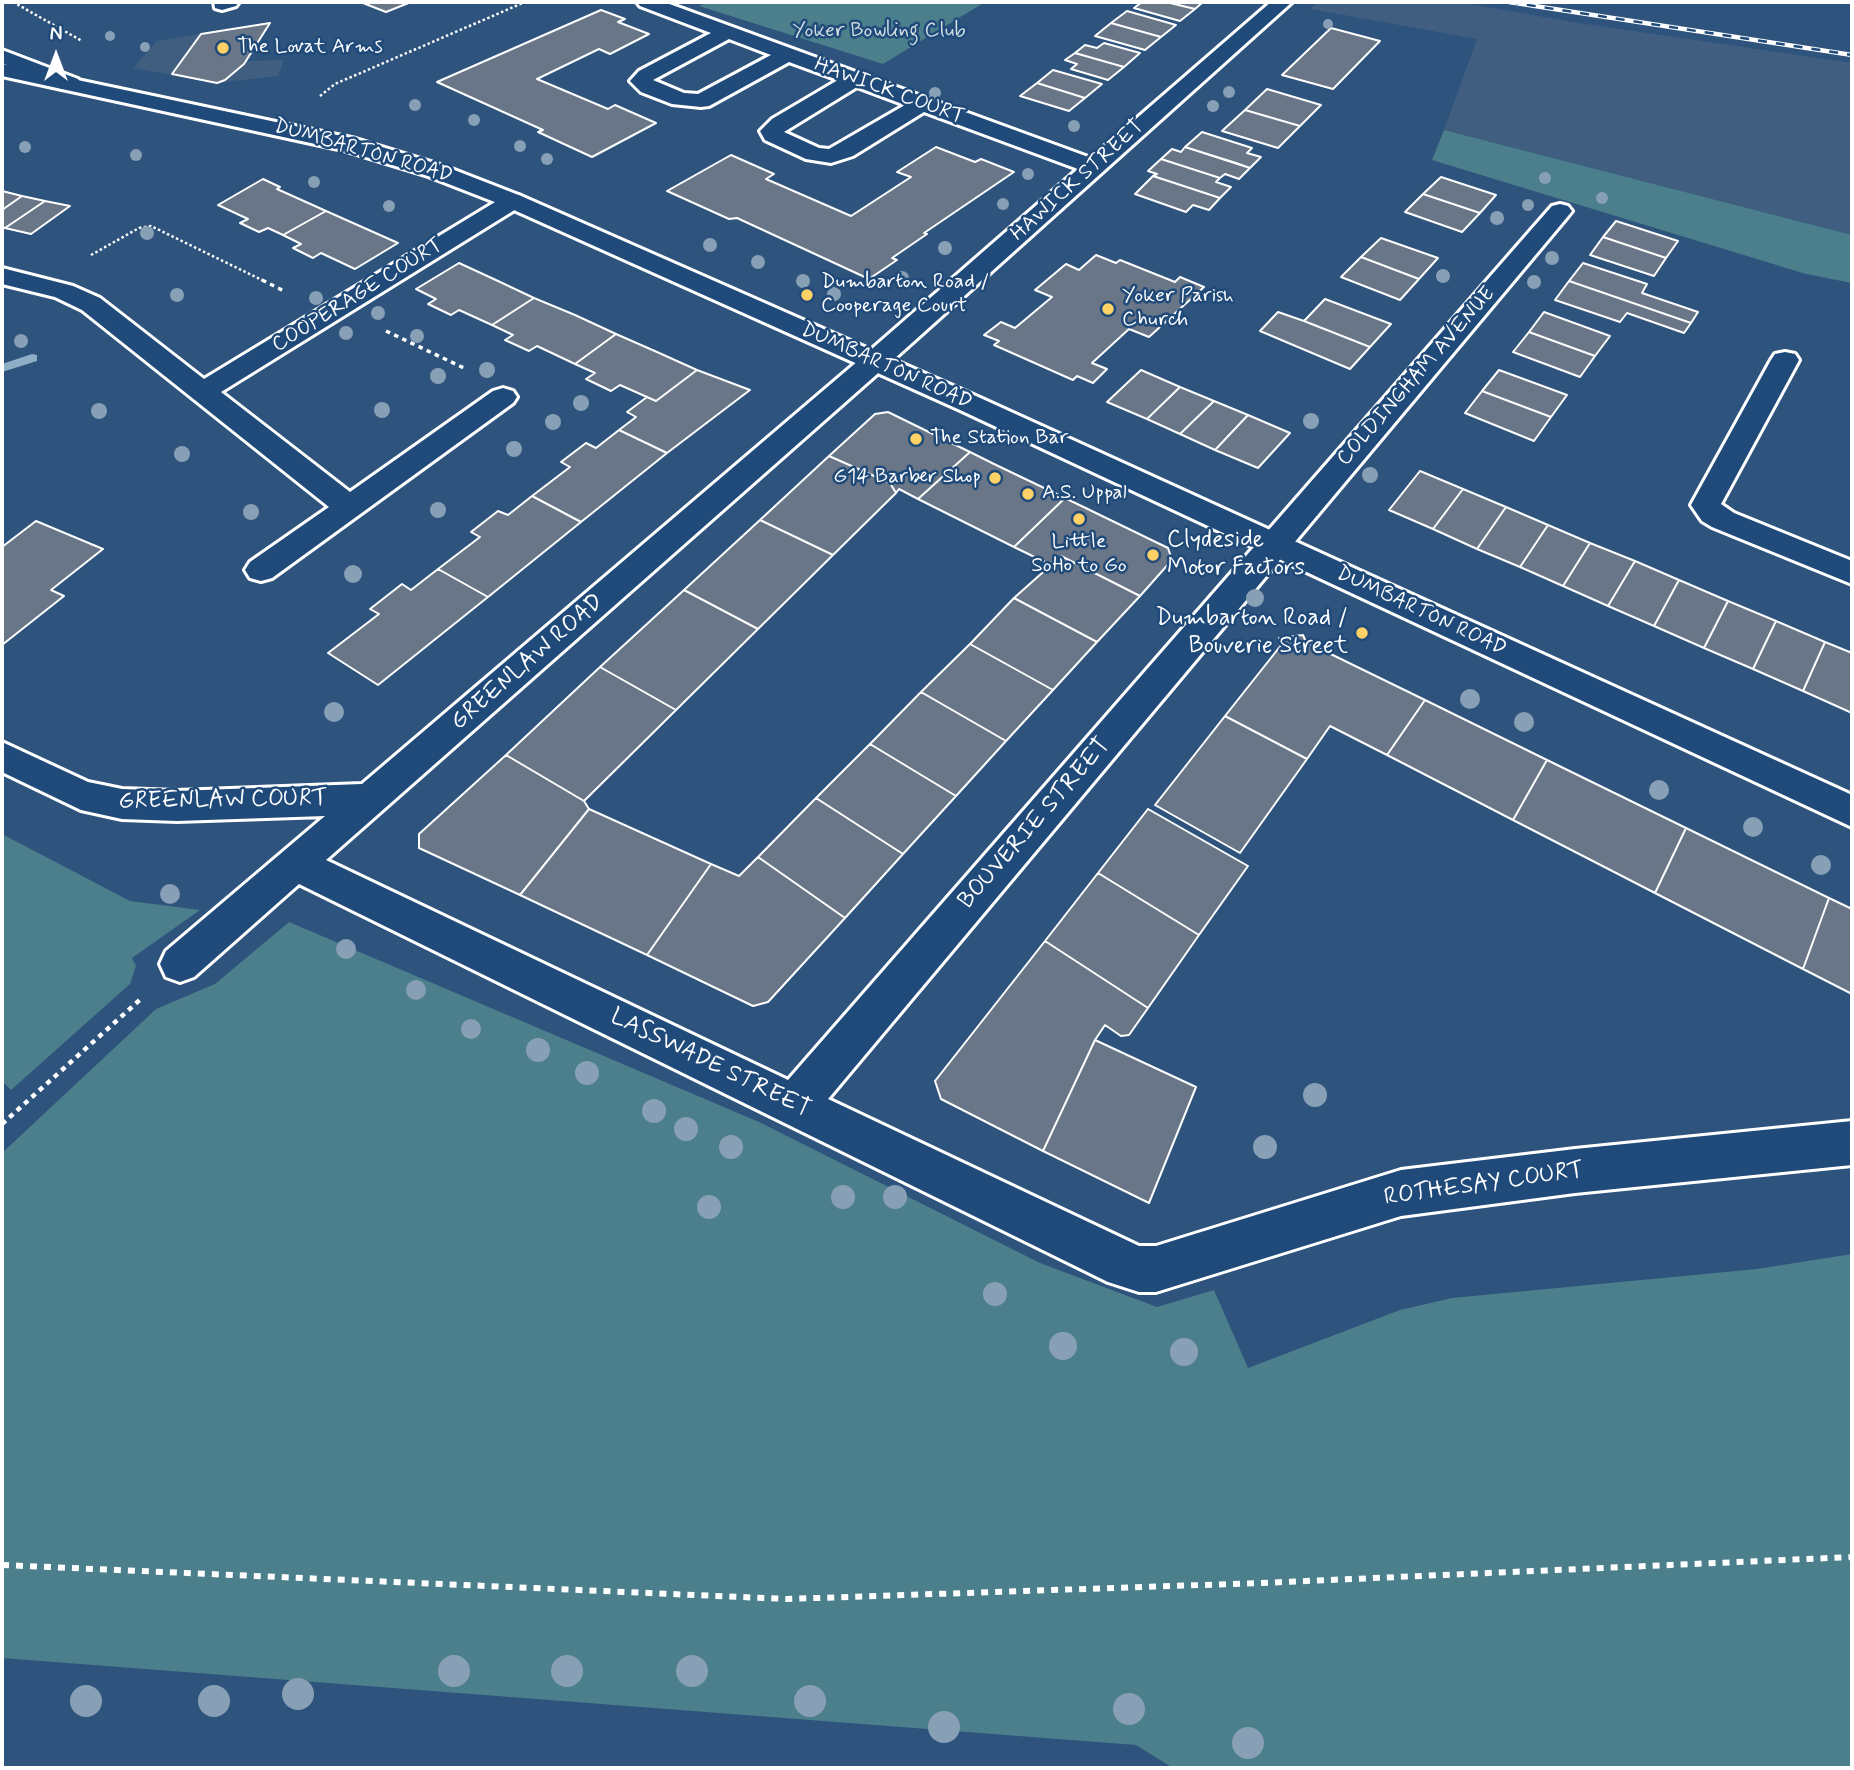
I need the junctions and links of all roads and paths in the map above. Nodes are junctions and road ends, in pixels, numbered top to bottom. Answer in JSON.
{"nodes":[{"id":1,"x":525,"y":2,"type":"edge"},
{"id":2,"x":647,"y":2,"type":"edge"},
{"id":3,"x":1282,"y":2,"type":"edge"},
{"id":4,"x":728,"y":32,"type":"junction"},
{"id":5,"x":788,"y":54,"type":"junction"},
{"id":6,"x":2,"y":56,"type":"edge"},
{"id":7,"x":2,"y":69,"type":"edge"},
{"id":8,"x":855,"y":79,"type":"junction"},
{"id":9,"x":69,"y":84,"type":"junction"},
{"id":10,"x":920,"y":104,"type":"junction"},
{"id":11,"x":277,"y":127,"type":"junction"},
{"id":12,"x":1093,"y":167,"type":"junction"},
{"id":13,"x":513,"y":201,"type":"junction"},
{"id":14,"x":1560,"y":211,"type":"dead end"},
{"id":15,"x":2,"y":276,"type":"edge"},
{"id":16,"x":49,"y":287,"type":"junction"},
{"id":17,"x":335,"y":310,"type":"junction"},
{"id":18,"x":1785,"y":360,"type":"dead end"},
{"id":19,"x":875,"y":361,"type":"junction"},
{"id":20,"x":472,"y":372,"type":"dead end"},
{"id":21,"x":203,"y":391,"type":"junction"},
{"id":22,"x":503,"y":397,"type":"dead end"},
{"id":23,"x":349,"y":507,"type":"junction"},
{"id":24,"x":1275,"y":544,"type":"junction"},
{"id":25,"x":261,"y":570,"type":"dead end"},
{"id":26,"x":1852,"y":573,"type":"edge"},
{"id":27,"x":2,"y":756,"type":"edge"},
{"id":28,"x":371,"y":799,"type":"junction"},
{"id":29,"x":1852,"y":812,"type":"edge"},
{"id":30,"x":296,"y":864,"type":"junction"},
{"id":31,"x":180,"y":964,"type":"joint"},
{"id":32,"x":795,"y":1105,"type":"junction"},
{"id":33,"x":2,"y":1124,"type":"edge"},
{"id":34,"x":1852,"y":1143,"type":"edge"},
{"id":35,"x":1125,"y":1265,"type":"joint"},
{"id":36,"x":1852,"y":1557,"type":"edge"},
{"id":37,"x":2,"y":1565,"type":"edge"}],
"edges":[{"from":1,"to":11,"type":"path"},
{"from":2,"to":4,"type":"street","name":"HAWICK COURT"},
{"from":3,"to":12,"type":"street","name":"HAWICK STREET"},
{"from":4,"to":5,"type":"street","name":"HAWICK COURT"},
{"from":4,"to":5,"type":"street"},
{"from":5,"to":8,"type":"street","name":"HAWICK COURT"},
{"from":6,"to":9,"type":"street"},
{"from":7,"to":9,"type":"street","name":"DUMBARTON ROAD"},
{"from":8,"to":10,"type":"street","name":"HAWICK COURT"},
{"from":8,"to":10,"type":"street"},
{"from":9,"to":11,"type":"street","name":"DUMBARTON ROAD"},
{"from":10,"to":12,"type":"street","name":"HAWICK COURT"},
{"from":11,"to":13,"type":"street","name":"DUMBARTON ROAD"},
{"from":12,"to":19,"type":"street","name":"HAWICK STREET"},
{"from":13,"to":17,"type":"street","name":"COOPERAGE COURT"},
{"from":13,"to":19,"type":"street","name":"DUMBARTON ROAD"},
{"from":14,"to":24,"type":"street","name":"COLDINGHAM AVENUE"},
{"from":15,"to":16,"type":"street"},
{"from":16,"to":17,"type":"path"},
{"from":16,"to":21,"type":"street"},
{"from":17,"to":20,"type":"path"},
{"from":17,"to":21,"type":"street","name":"COOPERAGE COURT"},
{"from":18,"to":26,"type":"street"},
{"from":19,"to":24,"type":"street","name":"DUMBARTON ROAD"},
{"from":19,"to":28,"type":"street","name":"GREENLAW ROAD"},
{"from":21,"to":23,"type":"street"},
{"from":22,"to":23,"type":"street"},
{"from":23,"to":25,"type":"street"},
{"from":24,"to":29,"type":"street","name":"DUMBARTON ROAD"},
{"from":24,"to":32,"type":"street","name":"BOUVERIE STREET"},
{"from":27,"to":28,"type":"street","name":"GREENLAW COURT"},
{"from":28,"to":30,"type":"street","name":"GREENLAW ROAD"},
{"from":30,"to":31,"type":"street","name":"GREENLAW ROAD"},
{"from":30,"to":32,"type":"street","name":"LASSWADE STREET"},
{"from":31,"to":33,"type":"path"},
{"from":32,"to":35,"type":"street","name":"LASSWADE STREET"},
{"from":34,"to":35,"type":"street","name":"ROTHESAY COURT"},
{"from":36,"to":37,"type":"path"}]}
